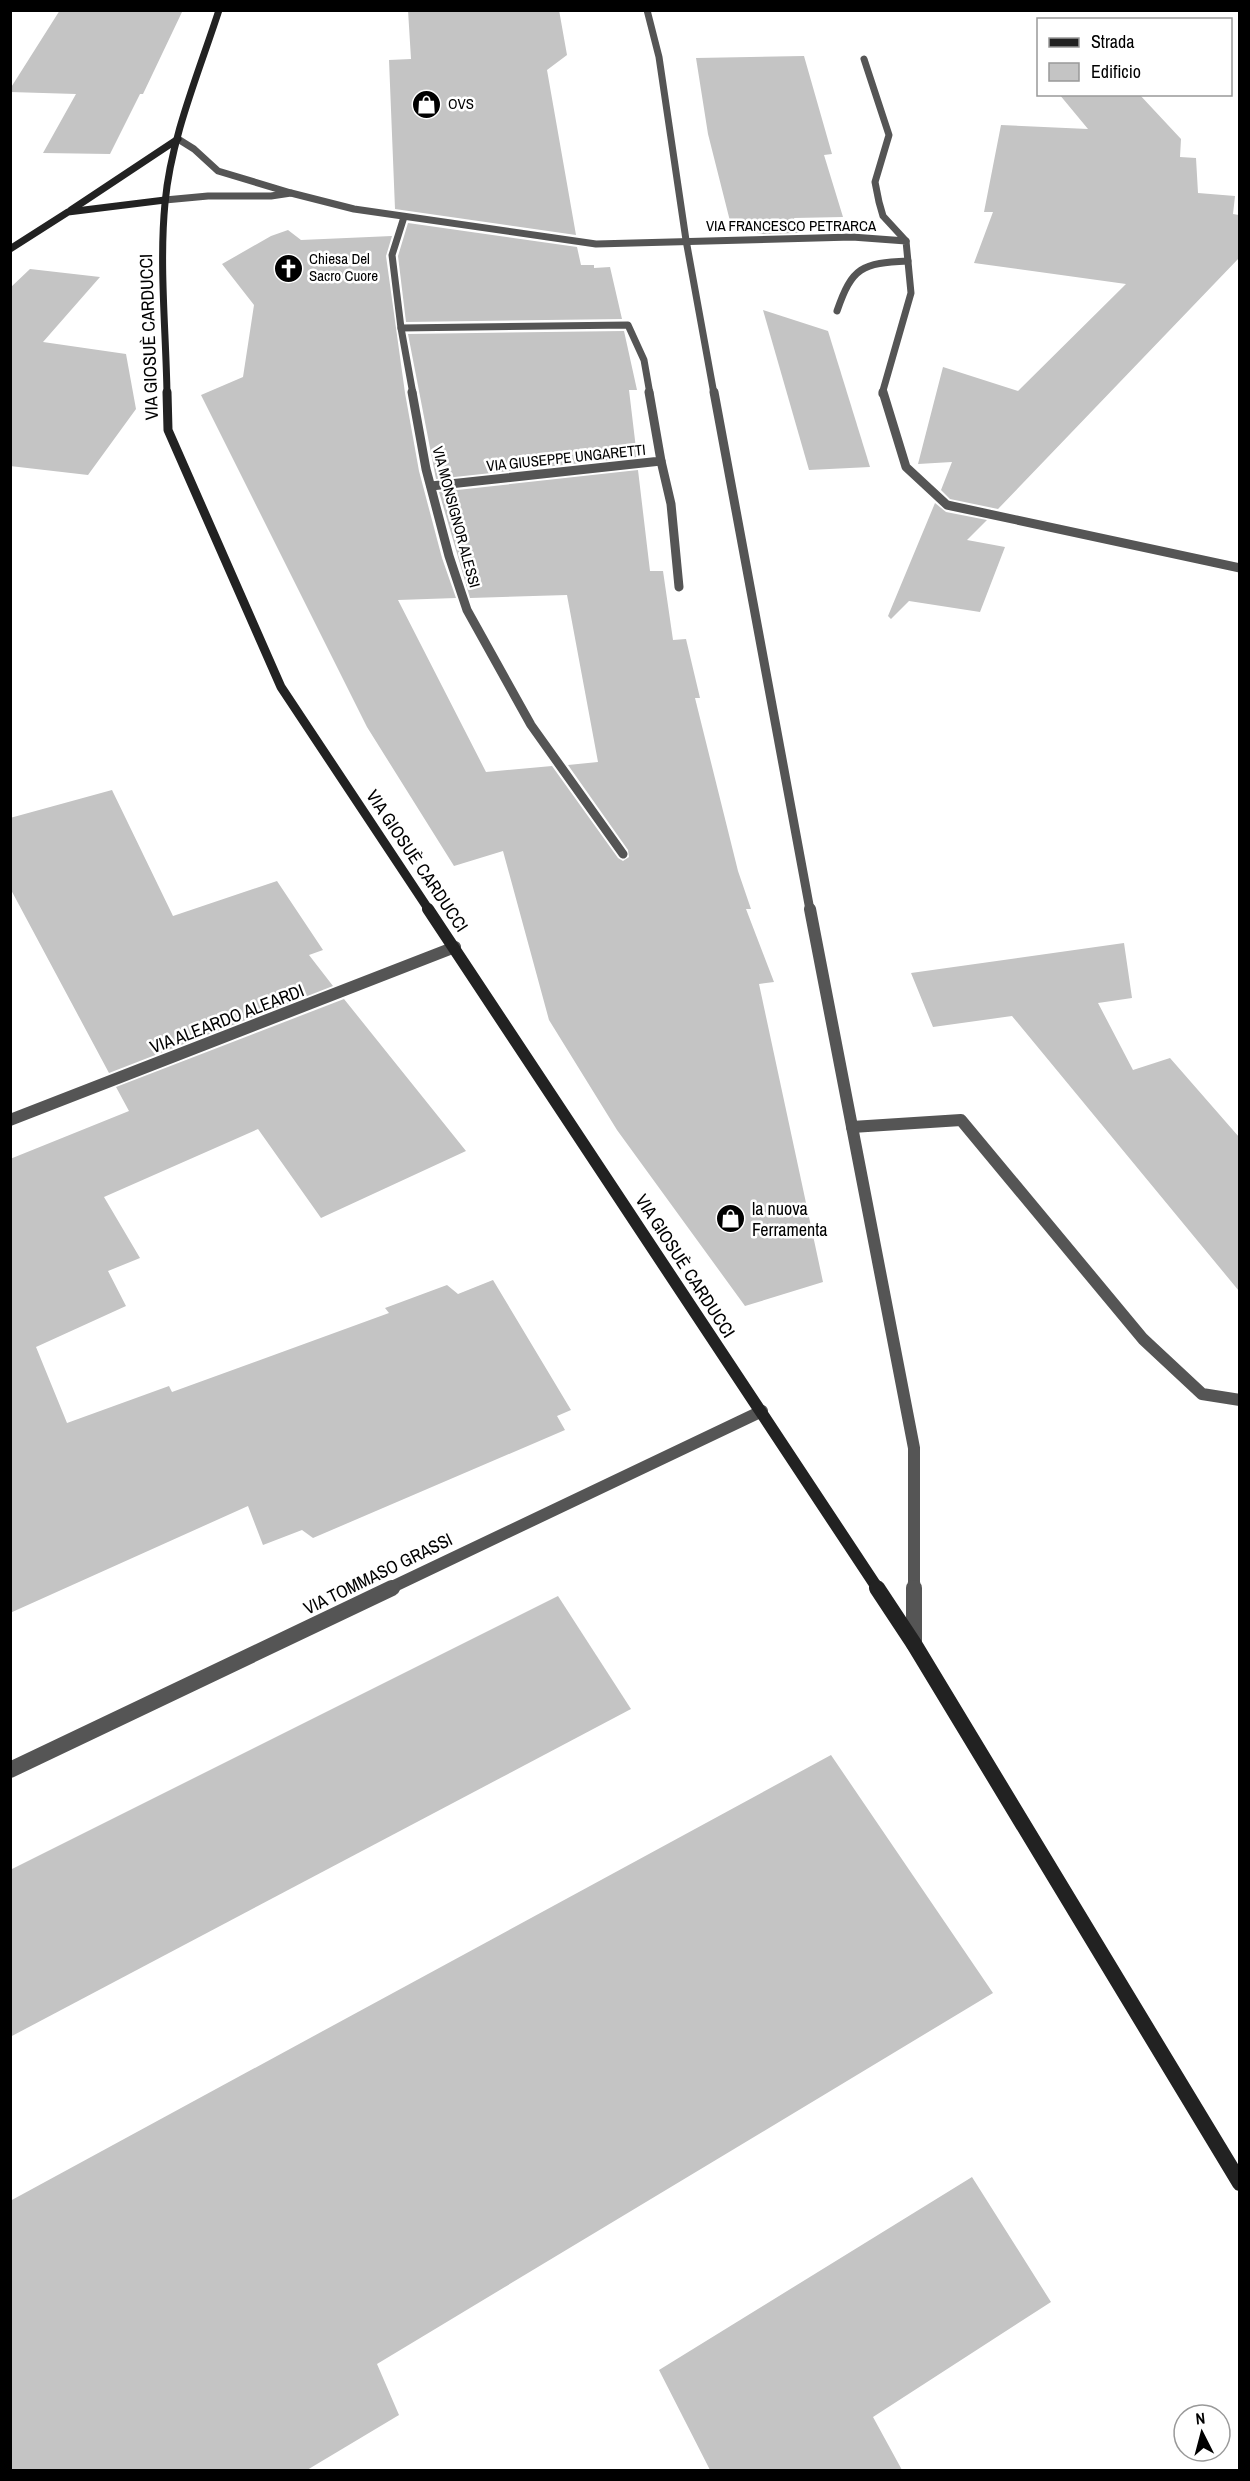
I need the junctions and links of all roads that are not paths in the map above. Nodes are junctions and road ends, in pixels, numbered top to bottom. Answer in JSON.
{"nodes":[{"id":1,"x":219,"y":10,"type":"edge"},
{"id":2,"x":647,"y":10,"type":"edge"},
{"id":3,"x":864,"y":58,"type":"dead end"},
{"id":4,"x":177,"y":140,"type":"junction"},
{"id":5,"x":291,"y":194,"type":"junction"},
{"id":6,"x":165,"y":200,"type":"junction"},
{"id":7,"x":68,"y":212,"type":"junction"},
{"id":8,"x":404,"y":217,"type":"junction"},
{"id":9,"x":686,"y":240,"type":"junction"},
{"id":10,"x":906,"y":241,"type":"junction"},
{"id":11,"x":10,"y":249,"type":"edge"},
{"id":12,"x":908,"y":261,"type":"junction"},
{"id":13,"x":837,"y":311,"type":"dead end"},
{"id":14,"x":401,"y":328,"type":"junction"},
{"id":15,"x":661,"y":461,"type":"junction"},
{"id":16,"x":431,"y":486,"type":"junction"},
{"id":17,"x":1239,"y":568,"type":"edge"},
{"id":18,"x":679,"y":587,"type":"dead end"},
{"id":19,"x":623,"y":854,"type":"dead end"},
{"id":20,"x":455,"y":947,"type":"junction"},
{"id":21,"x":10,"y":1120,"type":"edge"},
{"id":22,"x":852,"y":1127,"type":"junction"},
{"id":23,"x":1239,"y":1400,"type":"edge"},
{"id":24,"x":762,"y":1411,"type":"junction"},
{"id":25,"x":914,"y":1644,"type":"junction"},
{"id":26,"x":10,"y":1770,"type":"edge"},
{"id":27,"x":1239,"y":2183,"type":"edge"}],
"edges":[{"from":1,"to":4,"type":"street","name":"VIA GIOSUÈ CARDUCCI"},
{"from":2,"to":9,"type":"street"},
{"from":3,"to":10,"type":"street"},
{"from":4,"to":5,"type":"street"},
{"from":4,"to":6,"type":"street","name":"VIA GIOSUÈ CARDUCCI"},
{"from":4,"to":7,"type":"street"},
{"from":5,"to":6,"type":"street","name":"VIA FRANCESCO PETRARCA"},
{"from":5,"to":8,"type":"street","name":"VIA FRANCESCO PETRARCA"},
{"from":6,"to":7,"type":"street"},
{"from":6,"to":20,"type":"street","name":"VIA GIOSUÈ CARDUCCI"},
{"from":7,"to":11,"type":"street"},
{"from":8,"to":9,"type":"street","name":"VIA FRANCESCO PETRARCA"},
{"from":8,"to":14,"type":"street","name":"VIA MONSIGNOR ALESSI"},
{"from":9,"to":10,"type":"street","name":"VIA FRANCESCO PETRARCA"},
{"from":9,"to":22,"type":"street"},
{"from":10,"to":12,"type":"street"},
{"from":12,"to":13,"type":"street"},
{"from":12,"to":17,"type":"street"},
{"from":14,"to":15,"type":"street","name":"VIA GIUSEPPE UNGARETTI"},
{"from":14,"to":16,"type":"street","name":"VIA MONSIGNOR ALESSI"},
{"from":15,"to":16,"type":"street","name":"VIA GIUSEPPE UNGARETTI"},
{"from":15,"to":18,"type":"street"},
{"from":16,"to":19,"type":"street","name":"VIA MONSIGNOR ALESSI"},
{"from":20,"to":21,"type":"street","name":"VIA ALEARDO ALEARDI"},
{"from":20,"to":24,"type":"street","name":"VIA GIOSUÈ CARDUCCI"},
{"from":22,"to":23,"type":"street"},
{"from":22,"to":25,"type":"street"},
{"from":24,"to":25,"type":"street","name":"VIA GIOSUÈ CARDUCCI"},
{"from":24,"to":26,"type":"street","name":"VIA TOMMASO GRASSI"},
{"from":25,"to":27,"type":"street","name":"VIA GIOSUÈ CARDUCCI"}]}
